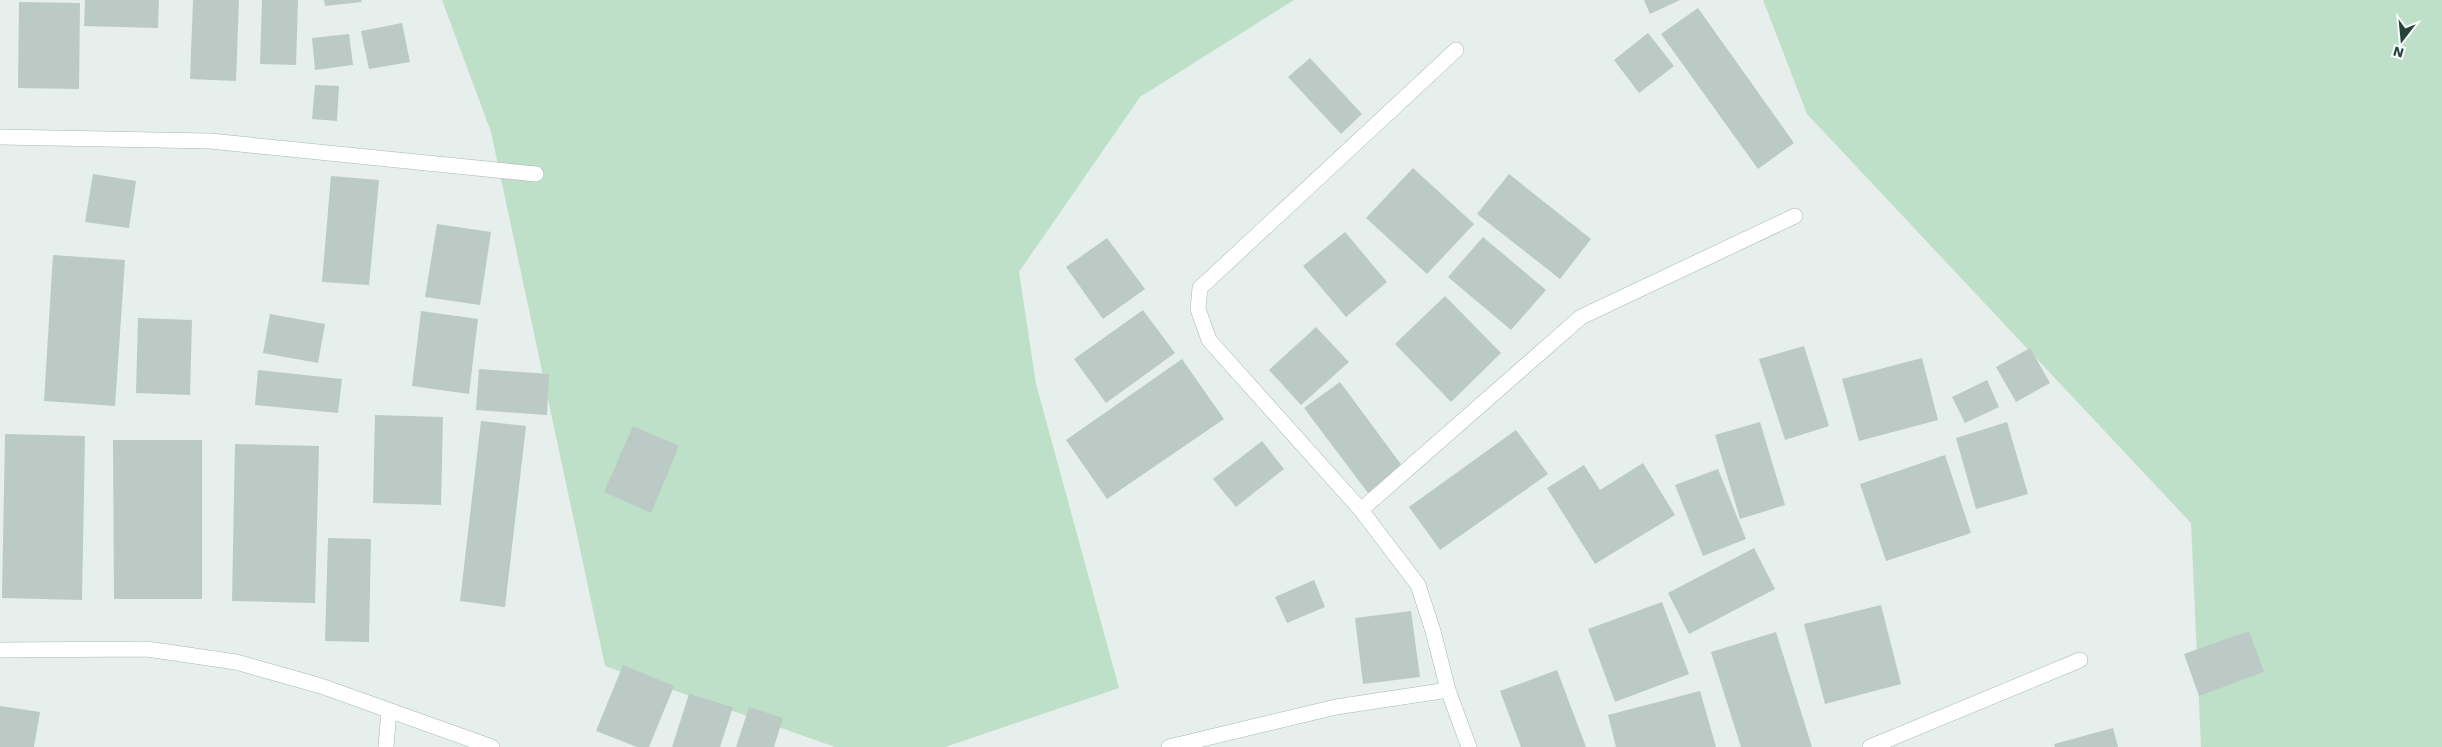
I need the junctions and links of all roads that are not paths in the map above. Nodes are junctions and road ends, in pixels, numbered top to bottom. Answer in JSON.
{"nodes":[{"id":1,"x":1456,"y":50,"type":"dead end"},
{"id":2,"x":0,"y":137,"type":"edge"},
{"id":3,"x":536,"y":174,"type":"dead end"},
{"id":4,"x":1795,"y":216,"type":"dead end"},
{"id":5,"x":1361,"y":510,"type":"junction"},
{"id":6,"x":0,"y":650,"type":"edge"},
{"id":7,"x":2080,"y":660,"type":"dead end"},
{"id":8,"x":1448,"y":690,"type":"junction"},
{"id":9,"x":389,"y":710,"type":"junction"},
{"id":10,"x":386,"y":747,"type":"edge"},
{"id":11,"x":492,"y":747,"type":"edge"},
{"id":12,"x":1169,"y":747,"type":"edge"},
{"id":13,"x":1469,"y":747,"type":"edge"},
{"id":14,"x":1870,"y":747,"type":"edge"}],
"edges":[{"from":1,"to":5,"type":"street"},
{"from":2,"to":3,"type":"street"},
{"from":4,"to":5,"type":"street"},
{"from":5,"to":8,"type":"street"},
{"from":6,"to":9,"type":"street"},
{"from":7,"to":14,"type":"street"},
{"from":8,"to":12,"type":"street"},
{"from":8,"to":13,"type":"street"},
{"from":9,"to":10,"type":"street"},
{"from":9,"to":11,"type":"street"}]}
